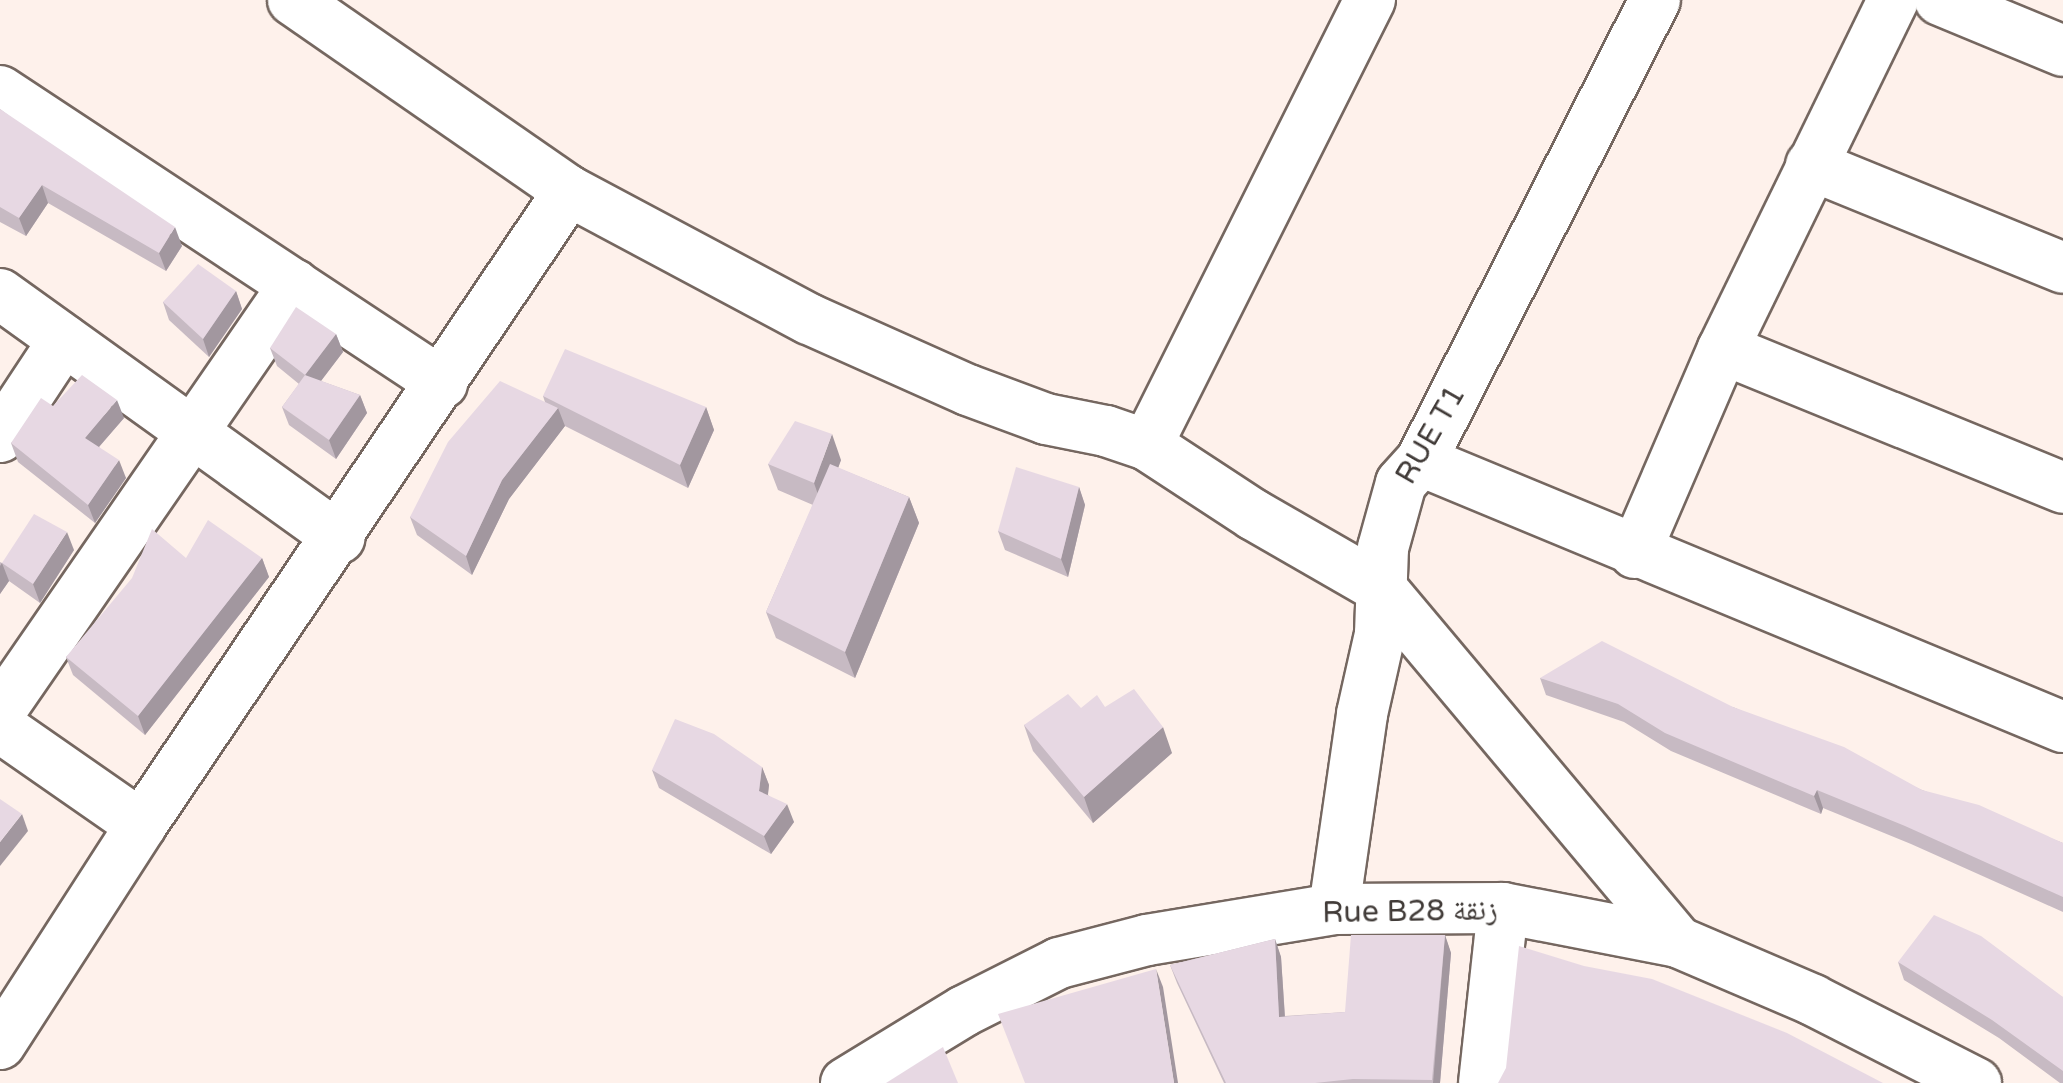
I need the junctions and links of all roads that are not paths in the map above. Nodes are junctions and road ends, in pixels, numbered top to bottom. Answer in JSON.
{"nodes":[{"id":1,"x":293,"y":0,"type":"edge"},
{"id":2,"x":1370,"y":0,"type":"edge"},
{"id":3,"x":1655,"y":0,"type":"edge"},
{"id":4,"x":1892,"y":0,"type":"edge"},
{"id":5,"x":1940,"y":0,"type":"edge"},
{"id":6,"x":2063,"y":51,"type":"edge"},
{"id":7,"x":0,"y":91,"type":"edge"},
{"id":8,"x":1811,"y":165,"type":"junction"},
{"id":9,"x":569,"y":191,"type":"junction"},
{"id":10,"x":2063,"y":268,"type":"edge"},
{"id":11,"x":294,"y":285,"type":"junction"},
{"id":12,"x":0,"y":294,"type":"edge"},
{"id":13,"x":64,"y":340,"type":"junction"},
{"id":14,"x":1724,"y":349,"type":"junction"},
{"id":15,"x":442,"y":383,"type":"junction"},
{"id":16,"x":195,"y":434,"type":"junction"},
{"id":17,"x":0,"y":438,"type":"edge"},
{"id":18,"x":1148,"y":446,"type":"junction"},
{"id":19,"x":1421,"y":461,"type":"junction"},
{"id":20,"x":2063,"y":488,"type":"edge"},
{"id":21,"x":339,"y":538,"type":"junction"},
{"id":22,"x":1635,"y":553,"type":"junction"},
{"id":23,"x":1381,"y":588,"type":"junction"},
{"id":24,"x":0,"y":711,"type":"edge"},
{"id":25,"x":0,"y":727,"type":"edge"},
{"id":26,"x":2063,"y":727,"type":"edge"},
{"id":27,"x":141,"y":825,"type":"junction"},
{"id":28,"x":1503,"y":908,"type":"junction"},
{"id":29,"x":1334,"y":910,"type":"junction"},
{"id":30,"x":1678,"y":942,"type":"junction"},
{"id":31,"x":0,"y":1044,"type":"edge"},
{"id":32,"x":846,"y":1083,"type":"edge"},
{"id":33,"x":1484,"y":1083,"type":"edge"},
{"id":34,"x":1976,"y":1083,"type":"edge"}],
"edges":[{"from":1,"to":9,"type":"street"},
{"from":2,"to":18,"type":"street"},
{"from":3,"to":19,"type":"street","name":"RUE T1"},
{"from":4,"to":8,"type":"street"},
{"from":5,"to":6,"type":"street"},
{"from":7,"to":11,"type":"street"},
{"from":8,"to":10,"type":"street"},
{"from":8,"to":14,"type":"street"},
{"from":9,"to":15,"type":"street"},
{"from":9,"to":18,"type":"street"},
{"from":11,"to":15,"type":"street"},
{"from":11,"to":16,"type":"street"},
{"from":12,"to":13,"type":"street"},
{"from":13,"to":16,"type":"street"},
{"from":13,"to":17,"type":"street"},
{"from":14,"to":20,"type":"street"},
{"from":14,"to":22,"type":"street"},
{"from":15,"to":21,"type":"street"},
{"from":16,"to":21,"type":"street"},
{"from":16,"to":24,"type":"street"},
{"from":18,"to":23,"type":"street"},
{"from":19,"to":22,"type":"street"},
{"from":19,"to":23,"type":"street","name":"RUE T1"},
{"from":21,"to":27,"type":"street"},
{"from":22,"to":26,"type":"street"},
{"from":23,"to":29,"type":"street","name":"RUE T1"},
{"from":23,"to":30,"type":"street"},
{"from":25,"to":27,"type":"street"},
{"from":27,"to":31,"type":"street"},
{"from":28,"to":29,"type":"street","name":"Rue B28 زنقة"},
{"from":28,"to":30,"type":"street","name":"Rue B28 زنقة"},
{"from":28,"to":33,"type":"street"},
{"from":29,"to":32,"type":"street","name":"Rue B28 زنقة"},
{"from":30,"to":34,"type":"street","name":"Rue B28 زنقة"}]}
